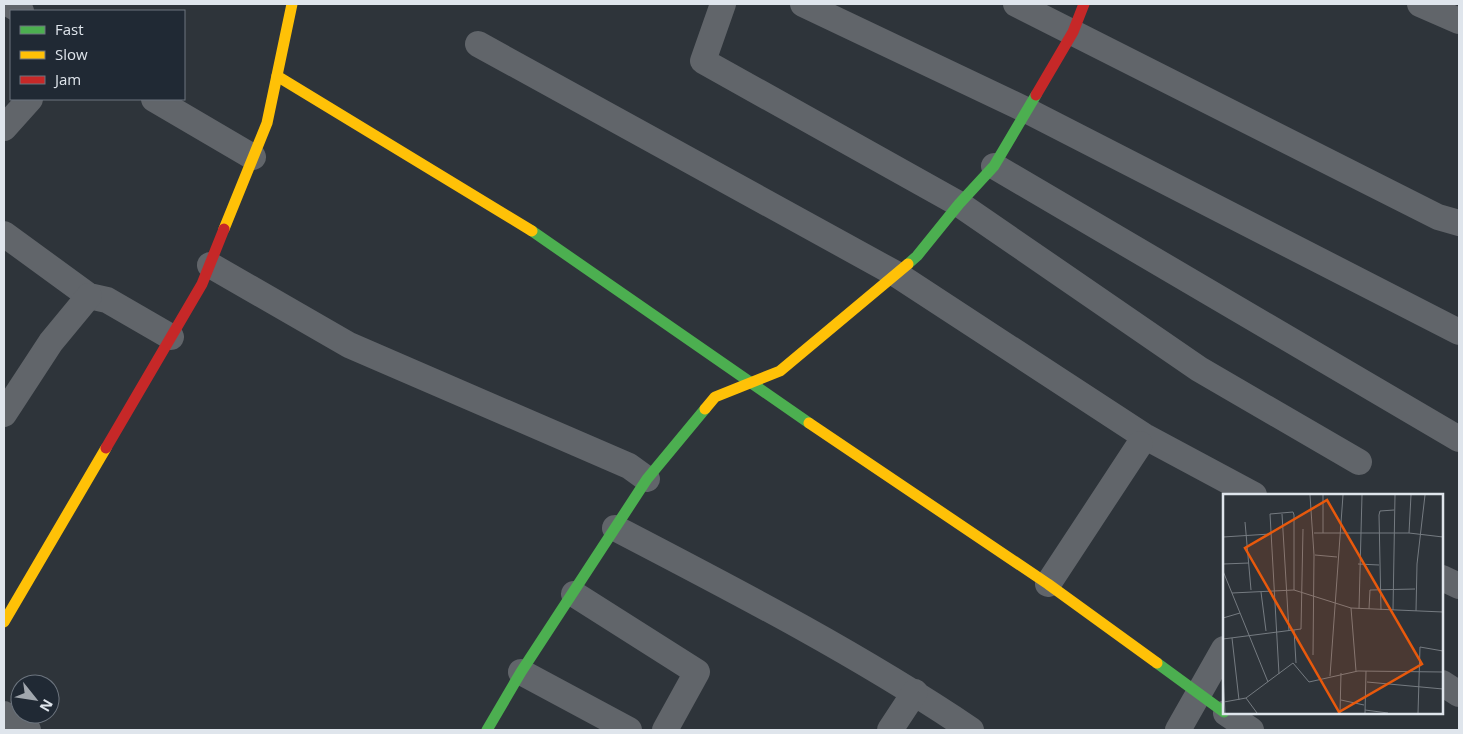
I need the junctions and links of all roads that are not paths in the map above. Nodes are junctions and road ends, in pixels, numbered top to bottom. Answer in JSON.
{"nodes":[{"id":1,"x":292,"y":4,"type":"edge"},
{"id":2,"x":803,"y":4,"type":"edge"},
{"id":3,"x":1016,"y":4,"type":"edge"},
{"id":4,"x":1084,"y":4,"type":"edge"},
{"id":5,"x":1420,"y":4,"type":"edge"},
{"id":6,"x":717,"y":6,"type":"edge"},
{"id":7,"x":1459,"y":21,"type":"edge"},
{"id":8,"x":1074,"y":32,"type":"junction"},
{"id":9,"x":478,"y":44,"type":"dead end"},
{"id":10,"x":277,"y":76,"type":"junction"},
{"id":11,"x":29,"y":100,"type":"edge"},
{"id":12,"x":156,"y":100,"type":"edge"},
{"id":13,"x":1026,"y":110,"type":"junction"},
{"id":14,"x":4,"y":128,"type":"edge"},
{"id":15,"x":253,"y":157,"type":"junction"},
{"id":16,"x":994,"y":166,"type":"junction"},
{"id":17,"x":958,"y":204,"type":"junction"},
{"id":18,"x":1459,"y":222,"type":"edge"},
{"id":19,"x":4,"y":234,"type":"edge"},
{"id":20,"x":210,"y":265,"type":"junction"},
{"id":21,"x":896,"y":274,"type":"junction"},
{"id":22,"x":89,"y":296,"type":"junction"},
{"id":23,"x":1459,"y":332,"type":"edge"},
{"id":24,"x":171,"y":336,"type":"junction"},
{"id":25,"x":748,"y":382,"type":"junction"},
{"id":26,"x":4,"y":414,"type":"edge"},
{"id":27,"x":1459,"y":439,"type":"edge"},
{"id":28,"x":1140,"y":444,"type":"dead end"},
{"id":29,"x":1360,"y":462,"type":"dead end"},
{"id":30,"x":647,"y":479,"type":"junction"},
{"id":31,"x":1252,"y":494,"type":"edge"},
{"id":32,"x":615,"y":528,"type":"junction"},
{"id":33,"x":1443,"y":578,"type":"edge"},
{"id":34,"x":1048,"y":584,"type":"junction"},
{"id":35,"x":1459,"y":586,"type":"edge"},
{"id":36,"x":574,"y":594,"type":"junction"},
{"id":37,"x":4,"y":622,"type":"edge"},
{"id":38,"x":1223,"y":651,"type":"edge"},
{"id":39,"x":521,"y":672,"type":"junction"},
{"id":40,"x":1443,"y":684,"type":"edge"},
{"id":41,"x":914,"y":692,"type":"junction"},
{"id":42,"x":1199,"y":694,"type":"junction"},
{"id":43,"x":1459,"y":694,"type":"edge"},
{"id":44,"x":1223,"y":711,"type":"edge"},
{"id":45,"x":4,"y":714,"type":"edge"},
{"id":46,"x":1228,"y":714,"type":"edge"},
{"id":47,"x":28,"y":730,"type":"edge"},
{"id":48,"x":487,"y":730,"type":"edge"},
{"id":49,"x":629,"y":730,"type":"edge"},
{"id":50,"x":666,"y":730,"type":"edge"},
{"id":51,"x":890,"y":730,"type":"edge"},
{"id":52,"x":971,"y":730,"type":"edge"},
{"id":53,"x":1178,"y":730,"type":"edge"},
{"id":54,"x":1251,"y":730,"type":"edge"}],
"edges":[{"from":1,"to":10,"type":"street"},
{"from":2,"to":13,"type":"street"},
{"from":3,"to":8,"type":"street"},
{"from":4,"to":8,"type":"street"},
{"from":5,"to":7,"type":"street"},
{"from":6,"to":17,"type":"street"},
{"from":8,"to":13,"type":"street"},
{"from":8,"to":18,"type":"street"},
{"from":9,"to":21,"type":"street"},
{"from":10,"to":15,"type":"street"},
{"from":10,"to":25,"type":"street"},
{"from":11,"to":14,"type":"street"},
{"from":12,"to":15,"type":"street"},
{"from":13,"to":16,"type":"street"},
{"from":13,"to":23,"type":"street"},
{"from":15,"to":20,"type":"street"},
{"from":16,"to":17,"type":"street"},
{"from":16,"to":27,"type":"street"},
{"from":17,"to":21,"type":"street"},
{"from":17,"to":29,"type":"street"},
{"from":19,"to":22,"type":"street"},
{"from":20,"to":24,"type":"street"},
{"from":20,"to":30,"type":"street"},
{"from":21,"to":25,"type":"street"},
{"from":21,"to":31,"type":"street"},
{"from":22,"to":24,"type":"street"},
{"from":22,"to":26,"type":"street"},
{"from":24,"to":37,"type":"street"},
{"from":25,"to":30,"type":"street"},
{"from":25,"to":34,"type":"street"},
{"from":28,"to":34,"type":"street"},
{"from":30,"to":32,"type":"street"},
{"from":32,"to":36,"type":"street"},
{"from":32,"to":41,"type":"street"},
{"from":33,"to":35,"type":"street"},
{"from":34,"to":42,"type":"street"},
{"from":36,"to":39,"type":"street"},
{"from":36,"to":50,"type":"street"},
{"from":38,"to":42,"type":"street"},
{"from":39,"to":48,"type":"street"},
{"from":39,"to":49,"type":"street"},
{"from":40,"to":43,"type":"street"},
{"from":41,"to":51,"type":"street"},
{"from":41,"to":52,"type":"street"},
{"from":42,"to":44,"type":"street"},
{"from":42,"to":53,"type":"street"},
{"from":45,"to":47,"type":"street"},
{"from":46,"to":54,"type":"street"}]}
